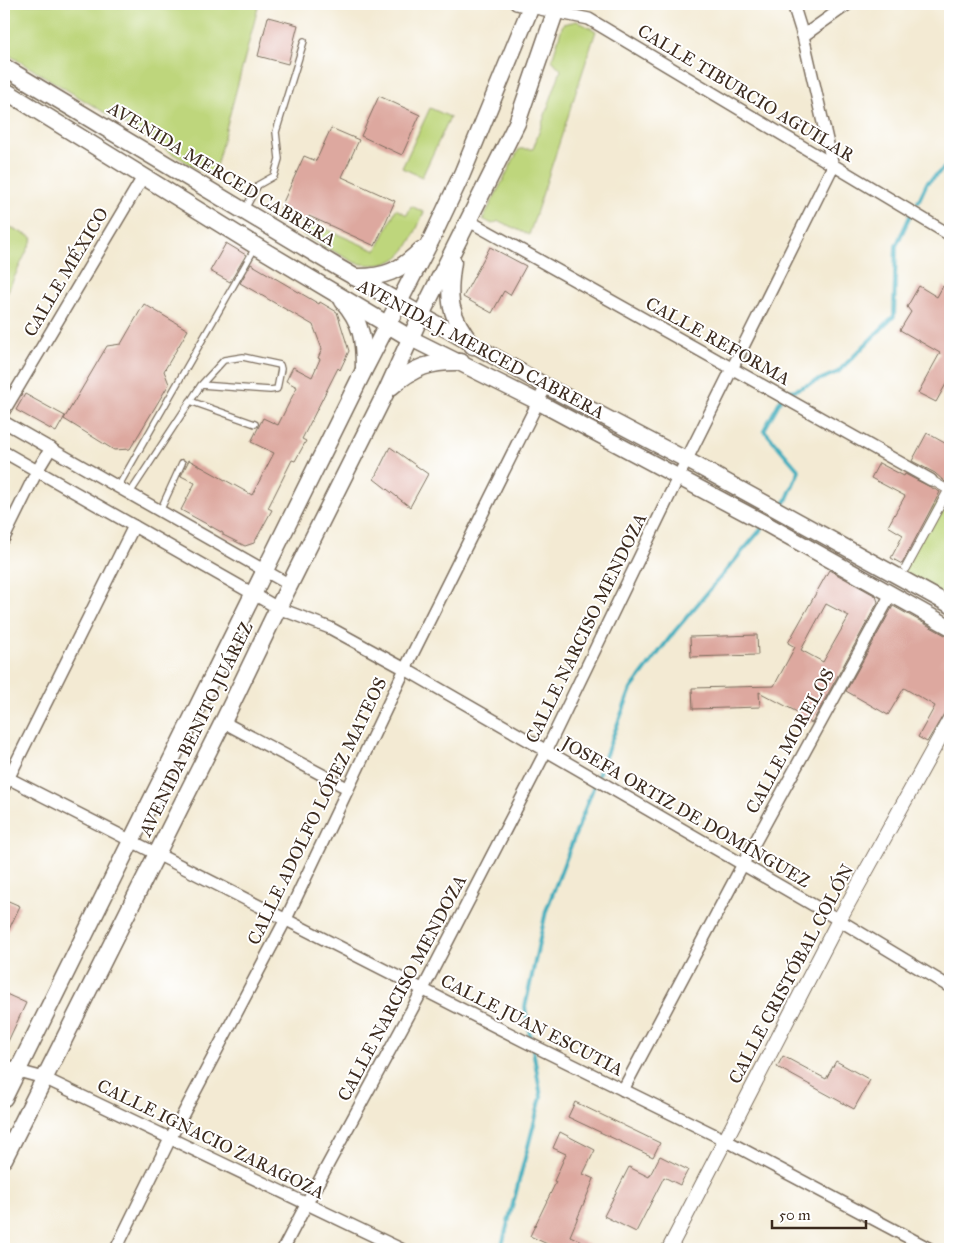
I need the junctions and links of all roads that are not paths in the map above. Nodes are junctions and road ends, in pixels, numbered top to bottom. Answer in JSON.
{"nodes":[{"id":1,"x":793,"y":4,"type":"edge"},
{"id":2,"x":848,"y":4,"type":"edge"},
{"id":3,"x":527,"y":5,"type":"edge"},
{"id":4,"x":557,"y":8,"type":"edge"},
{"id":5,"x":803,"y":36,"type":"junction"},
{"id":6,"x":304,"y":42,"type":"dead end"},
{"id":7,"x":4,"y":67,"type":"edge"},
{"id":8,"x":4,"y":90,"type":"edge"},
{"id":9,"x":75,"y":109,"type":"junction"},
{"id":10,"x":63,"y":126,"type":"junction"},
{"id":11,"x":834,"y":166,"type":"junction"},
{"id":12,"x":143,"y":177,"type":"junction"},
{"id":13,"x":244,"y":211,"type":"junction"},
{"id":14,"x":469,"y":221,"type":"junction"},
{"id":15,"x":950,"y":235,"type":"edge"},
{"id":16,"x":432,"y":240,"type":"junction"},
{"id":17,"x":256,"y":246,"type":"junction"},
{"id":18,"x":454,"y":249,"type":"junction"},
{"id":19,"x":354,"y":277,"type":"junction"},
{"id":20,"x":338,"y":296,"type":"junction"},
{"id":21,"x":400,"y":302,"type":"junction"},
{"id":22,"x":421,"y":315,"type":"junction"},
{"id":23,"x":388,"y":324,"type":"junction"},
{"id":24,"x":410,"y":338,"type":"junction"},
{"id":25,"x":473,"y":346,"type":"junction"},
{"id":26,"x":461,"y":362,"type":"junction"},
{"id":27,"x":732,"y":369,"type":"junction"},
{"id":28,"x":364,"y":370,"type":"junction"},
{"id":29,"x":201,"y":385,"type":"junction"},
{"id":30,"x":546,"y":386,"type":"junction"},
{"id":31,"x":387,"y":390,"type":"junction"},
{"id":32,"x":190,"y":401,"type":"junction"},
{"id":33,"x":538,"y":402,"type":"junction"},
{"id":34,"x":4,"y":411,"type":"edge"},
{"id":35,"x":4,"y":422,"type":"edge"},
{"id":36,"x":255,"y":424,"type":"dead end"},
{"id":37,"x":51,"y":448,"type":"junction"},
{"id":38,"x":4,"y":452,"type":"edge"},
{"id":39,"x":687,"y":459,"type":"junction"},
{"id":40,"x":182,"y":463,"type":"dead end"},
{"id":41,"x":37,"y":471,"type":"junction"},
{"id":42,"x":679,"y":478,"type":"junction"},
{"id":43,"x":931,"y":480,"type":"joint"},
{"id":44,"x":118,"y":487,"type":"junction"},
{"id":45,"x":950,"y":489,"type":"edge"},
{"id":46,"x":130,"y":494,"type":"junction"},
{"id":47,"x":777,"y":509,"type":"junction"},
{"id":48,"x":160,"y":511,"type":"junction"},
{"id":49,"x":768,"y":525,"type":"junction"},
{"id":50,"x":134,"y":526,"type":"junction"},
{"id":51,"x":4,"y":538,"type":"edge"},
{"id":52,"x":906,"y":568,"type":"dead end"},
{"id":53,"x":265,"y":571,"type":"junction"},
{"id":54,"x":290,"y":585,"type":"junction"},
{"id":55,"x":253,"y":594,"type":"junction"},
{"id":56,"x":891,"y":594,"type":"junction"},
{"id":57,"x":950,"y":605,"type":"edge"},
{"id":58,"x":278,"y":608,"type":"junction"},
{"id":59,"x":950,"y":627,"type":"edge"},
{"id":60,"x":405,"y":669,"type":"junction"},
{"id":61,"x":950,"y":720,"type":"edge"},
{"id":62,"x":223,"y":722,"type":"junction"},
{"id":63,"x":546,"y":751,"type":"junction"},
{"id":64,"x":5,"y":780,"type":"edge"},
{"id":65,"x":347,"y":788,"type":"junction"},
{"id":66,"x":130,"y":840,"type":"junction"},
{"id":67,"x":156,"y":854,"type":"junction"},
{"id":68,"x":743,"y":864,"type":"junction"},
{"id":69,"x":286,"y":919,"type":"junction"},
{"id":70,"x":839,"y":920,"type":"junction"},
{"id":71,"x":950,"y":987,"type":"edge"},
{"id":72,"x":423,"y":989,"type":"junction"},
{"id":73,"x":11,"y":1068,"type":"edge"},
{"id":74,"x":44,"y":1078,"type":"junction"},
{"id":75,"x":623,"y":1090,"type":"junction"},
{"id":76,"x":4,"y":1098,"type":"edge"},
{"id":77,"x":170,"y":1139,"type":"junction"},
{"id":78,"x":724,"y":1140,"type":"junction"},
{"id":79,"x":4,"y":1159,"type":"edge"},
{"id":80,"x":306,"y":1205,"type":"junction"},
{"id":81,"x":116,"y":1249,"type":"edge"},
{"id":82,"x":283,"y":1249,"type":"edge"},
{"id":83,"x":401,"y":1249,"type":"edge"},
{"id":84,"x":669,"y":1249,"type":"edge"},
{"id":85,"x":930,"y":1249,"type":"edge"}],
"edges":[{"from":1,"to":5,"type":"street"},
{"from":2,"to":5,"type":"street"},
{"from":3,"to":4,"type":"street","name":"CALLE TIBURCIO AGUILAR"},
{"from":3,"to":16,"type":"main road","name":"AVENIDA BENITO JUÁREZ"},
{"from":4,"to":11,"type":"street","name":"CALLE TIBURCIO AGUILAR"},
{"from":4,"to":14,"type":"main road","name":"AVENIDA BENITO JUÁREZ"},
{"from":5,"to":11,"type":"street"},
{"from":6,"to":13,"type":"lane"},
{"from":7,"to":9,"type":"main road","name":"AVENIDA MERCED CABRERA"},
{"from":8,"to":10,"type":"main road","name":"AVENIDA J. MERCED CABRERA"},
{"from":9,"to":10,"type":"main road"},
{"from":9,"to":13,"type":"main road","name":"AVENIDA MERCED CABRERA"},
{"from":10,"to":12,"type":"main road","name":"AVENIDA J. MERCED CABRERA"},
{"from":11,"to":15,"type":"street","name":"CALLE TIBURCIO AGUILAR"},
{"from":11,"to":27,"type":"street","name":"CALLE NARCISO MENDOZA"},
{"from":12,"to":17,"type":"main road","name":"AVENIDA J. MERCED CABRERA"},
{"from":12,"to":34,"type":"street","name":"CALLE MÉXICO"},
{"from":13,"to":19,"type":"main road","name":"AVENIDA MERCED CABRERA"},
{"from":14,"to":18,"type":"main road","name":"AVENIDA BENITO JUÁREZ"},
{"from":14,"to":27,"type":"street","name":"CALLE REFORMA"},
{"from":16,"to":19,"type":"main road"},
{"from":16,"to":21,"type":"main road","name":"AVENIDA BENITO JUÁREZ"},
{"from":17,"to":20,"type":"main road","name":"AVENIDA J. MERCED CABRERA"},
{"from":17,"to":44,"type":"lane"},
{"from":18,"to":22,"type":"main road","name":"AVENIDA BENITO JUÁREZ"},
{"from":18,"to":25,"type":"main road"},
{"from":19,"to":21,"type":"main road","name":"AVENIDA MERCED CABRERA"},
{"from":20,"to":23,"type":"main road","name":"AVENIDA J. MERCED CABRERA"},
{"from":20,"to":28,"type":"main road"},
{"from":21,"to":22,"type":"main road","name":"AVENIDA MERCED CABRERA"},
{"from":21,"to":23,"type":"main road","name":"AVENIDA BENITO JUÁREZ"},
{"from":22,"to":24,"type":"main road","name":"AVENIDA BENITO JUÁREZ"},
{"from":22,"to":25,"type":"main road","name":"AVENIDA J. MERCED CABRERA"},
{"from":23,"to":24,"type":"main road","name":"AVENIDA J. MERCED CABRERA"},
{"from":23,"to":28,"type":"main road","name":"AVENIDA BENITO JUÁREZ"},
{"from":24,"to":26,"type":"main road","name":"AVENIDA J. MERCED CABRERA"},
{"from":24,"to":31,"type":"main road","name":"AVENIDA BENITO JUÁREZ"},
{"from":25,"to":30,"type":"main road","name":"AVENIDA J. MERCED CABRERA"},
{"from":26,"to":31,"type":"main road"},
{"from":26,"to":33,"type":"main road","name":"AVENIDA J. MERCED CABRERA"},
{"from":27,"to":39,"type":"street","name":"CALLE NARCISO MENDOZA"},
{"from":27,"to":43,"type":"street","name":"CALLE REFORMA"},
{"from":28,"to":53,"type":"main road","name":"AVENIDA BENITO JUÁREZ"},
{"from":29,"to":29,"type":"lane"},
{"from":29,"to":32,"type":"lane"},
{"from":30,"to":33,"type":"street","name":"CALLE ADOLFO LÓPEZ MATEOS"},
{"from":30,"to":39,"type":"main road","name":"AVENIDA J. MERCED CABRERA"},
{"from":31,"to":54,"type":"main road","name":"AVENIDA BENITO JUÁREZ"},
{"from":32,"to":36,"type":"lane"},
{"from":32,"to":46,"type":"lane"},
{"from":33,"to":42,"type":"main road","name":"AVENIDA J. MERCED CABRERA"},
{"from":33,"to":60,"type":"street","name":"CALLE ADOLFO LÓPEZ MATEOS"},
{"from":35,"to":37,"type":"street"},
{"from":37,"to":41,"type":"street"},
{"from":37,"to":44,"type":"street"},
{"from":38,"to":41,"type":"street","name":"JOSEFA ORTIZ DE DOMÍNGUEZ"},
{"from":39,"to":42,"type":"street","name":"CALLE NARCISO MENDOZA"},
{"from":39,"to":47,"type":"main road","name":"AVENIDA J. MERCED CABRERA"},
{"from":40,"to":48,"type":"lane"},
{"from":41,"to":50,"type":"street","name":"JOSEFA ORTIZ DE DOMÍNGUEZ"},
{"from":41,"to":51,"type":"street"},
{"from":42,"to":49,"type":"main road","name":"AVENIDA J. MERCED CABRERA"},
{"from":42,"to":63,"type":"street","name":"CALLE NARCISO MENDOZA"},
{"from":43,"to":45,"type":"street","name":"CALLE REFORMA"},
{"from":44,"to":46,"type":"street"},
{"from":45,"to":52,"type":"street"},
{"from":46,"to":48,"type":"street"},
{"from":47,"to":49,"type":"main road"},
{"from":47,"to":57,"type":"main road","name":"AVENIDA J. MERCED CABRERA"},
{"from":48,"to":53,"type":"street"},
{"from":49,"to":56,"type":"main road","name":"AVENIDA J. MERCED CABRERA"},
{"from":50,"to":55,"type":"street","name":"JOSEFA ORTIZ DE DOMÍNGUEZ"},
{"from":50,"to":64,"type":"street"},
{"from":53,"to":54,"type":"street"},
{"from":53,"to":55,"type":"main road","name":"AVENIDA BENITO JUÁREZ"},
{"from":54,"to":58,"type":"main road","name":"AVENIDA BENITO JUÁREZ"},
{"from":55,"to":58,"type":"street","name":"JOSEFA ORTIZ DE DOMÍNGUEZ"},
{"from":55,"to":66,"type":"main road","name":"AVENIDA BENITO JUÁREZ"},
{"from":56,"to":59,"type":"main road","name":"AVENIDA J. MERCED CABRERA"},
{"from":56,"to":68,"type":"street","name":"CALLE MORELOS"},
{"from":58,"to":60,"type":"street","name":"JOSEFA ORTIZ DE DOMÍNGUEZ"},
{"from":58,"to":62,"type":"main road","name":"AVENIDA BENITO JUÁREZ"},
{"from":60,"to":63,"type":"street","name":"JOSEFA ORTIZ DE DOMÍNGUEZ"},
{"from":60,"to":65,"type":"street","name":"CALLE ADOLFO LÓPEZ MATEOS"},
{"from":61,"to":70,"type":"street","name":"CALLE CRISTÓBAL COLÓN"},
{"from":62,"to":65,"type":"street"},
{"from":62,"to":67,"type":"main road","name":"AVENIDA BENITO JUÁREZ"},
{"from":63,"to":68,"type":"street","name":"JOSEFA ORTIZ DE DOMÍNGUEZ"},
{"from":63,"to":72,"type":"street","name":"CALLE NARCISO MENDOZA"},
{"from":64,"to":66,"type":"street","name":"CALLE JUAN ESCUTIA"},
{"from":65,"to":69,"type":"street","name":"CALLE ADOLFO LÓPEZ MATEOS"},
{"from":66,"to":67,"type":"street","name":"CALLE JUAN ESCUTIA"},
{"from":66,"to":73,"type":"main road","name":"AVENIDA BENITO JUÁREZ"},
{"from":67,"to":69,"type":"street","name":"CALLE JUAN ESCUTIA"},
{"from":67,"to":74,"type":"main road","name":"AVENIDA BENITO JUÁREZ"},
{"from":68,"to":70,"type":"street","name":"JOSEFA ORTIZ DE DOMÍNGUEZ"},
{"from":68,"to":75,"type":"street","name":"CALLE MORELOS"},
{"from":69,"to":72,"type":"street","name":"CALLE JUAN ESCUTIA"},
{"from":69,"to":77,"type":"street","name":"CALLE ADOLFO LÓPEZ MATEOS"},
{"from":70,"to":71,"type":"street","name":"JOSEFA ORTIZ DE DOMÍNGUEZ"},
{"from":70,"to":78,"type":"street","name":"CALLE CRISTÓBAL COLÓN"},
{"from":72,"to":75,"type":"street","name":"CALLE JUAN ESCUTIA"},
{"from":72,"to":80,"type":"street","name":"CALLE NARCISO MENDOZA"},
{"from":73,"to":74,"type":"street","name":"CALLE IGNACIO ZARAGOZA"},
{"from":73,"to":76,"type":"main road","name":"AVENIDA BENITO JUÁREZ"},
{"from":74,"to":77,"type":"street","name":"CALLE IGNACIO ZARAGOZA"},
{"from":74,"to":79,"type":"main road","name":"AVENIDA BENITO JUÁREZ"},
{"from":75,"to":78,"type":"street","name":"CALLE JUAN ESCUTIA"},
{"from":77,"to":80,"type":"street","name":"CALLE IGNACIO ZARAGOZA"},
{"from":77,"to":81,"type":"street","name":"CALLE ADOLFO LÓPEZ MATEOS"},
{"from":78,"to":84,"type":"street","name":"CALLE CRISTÓBAL COLÓN"},
{"from":78,"to":85,"type":"street","name":"CALLE JUAN ESCUTIA"},
{"from":80,"to":82,"type":"street","name":"CALLE NARCISO MENDOZA"},
{"from":80,"to":83,"type":"street","name":"CALLE IGNACIO ZARAGOZA"}]}
